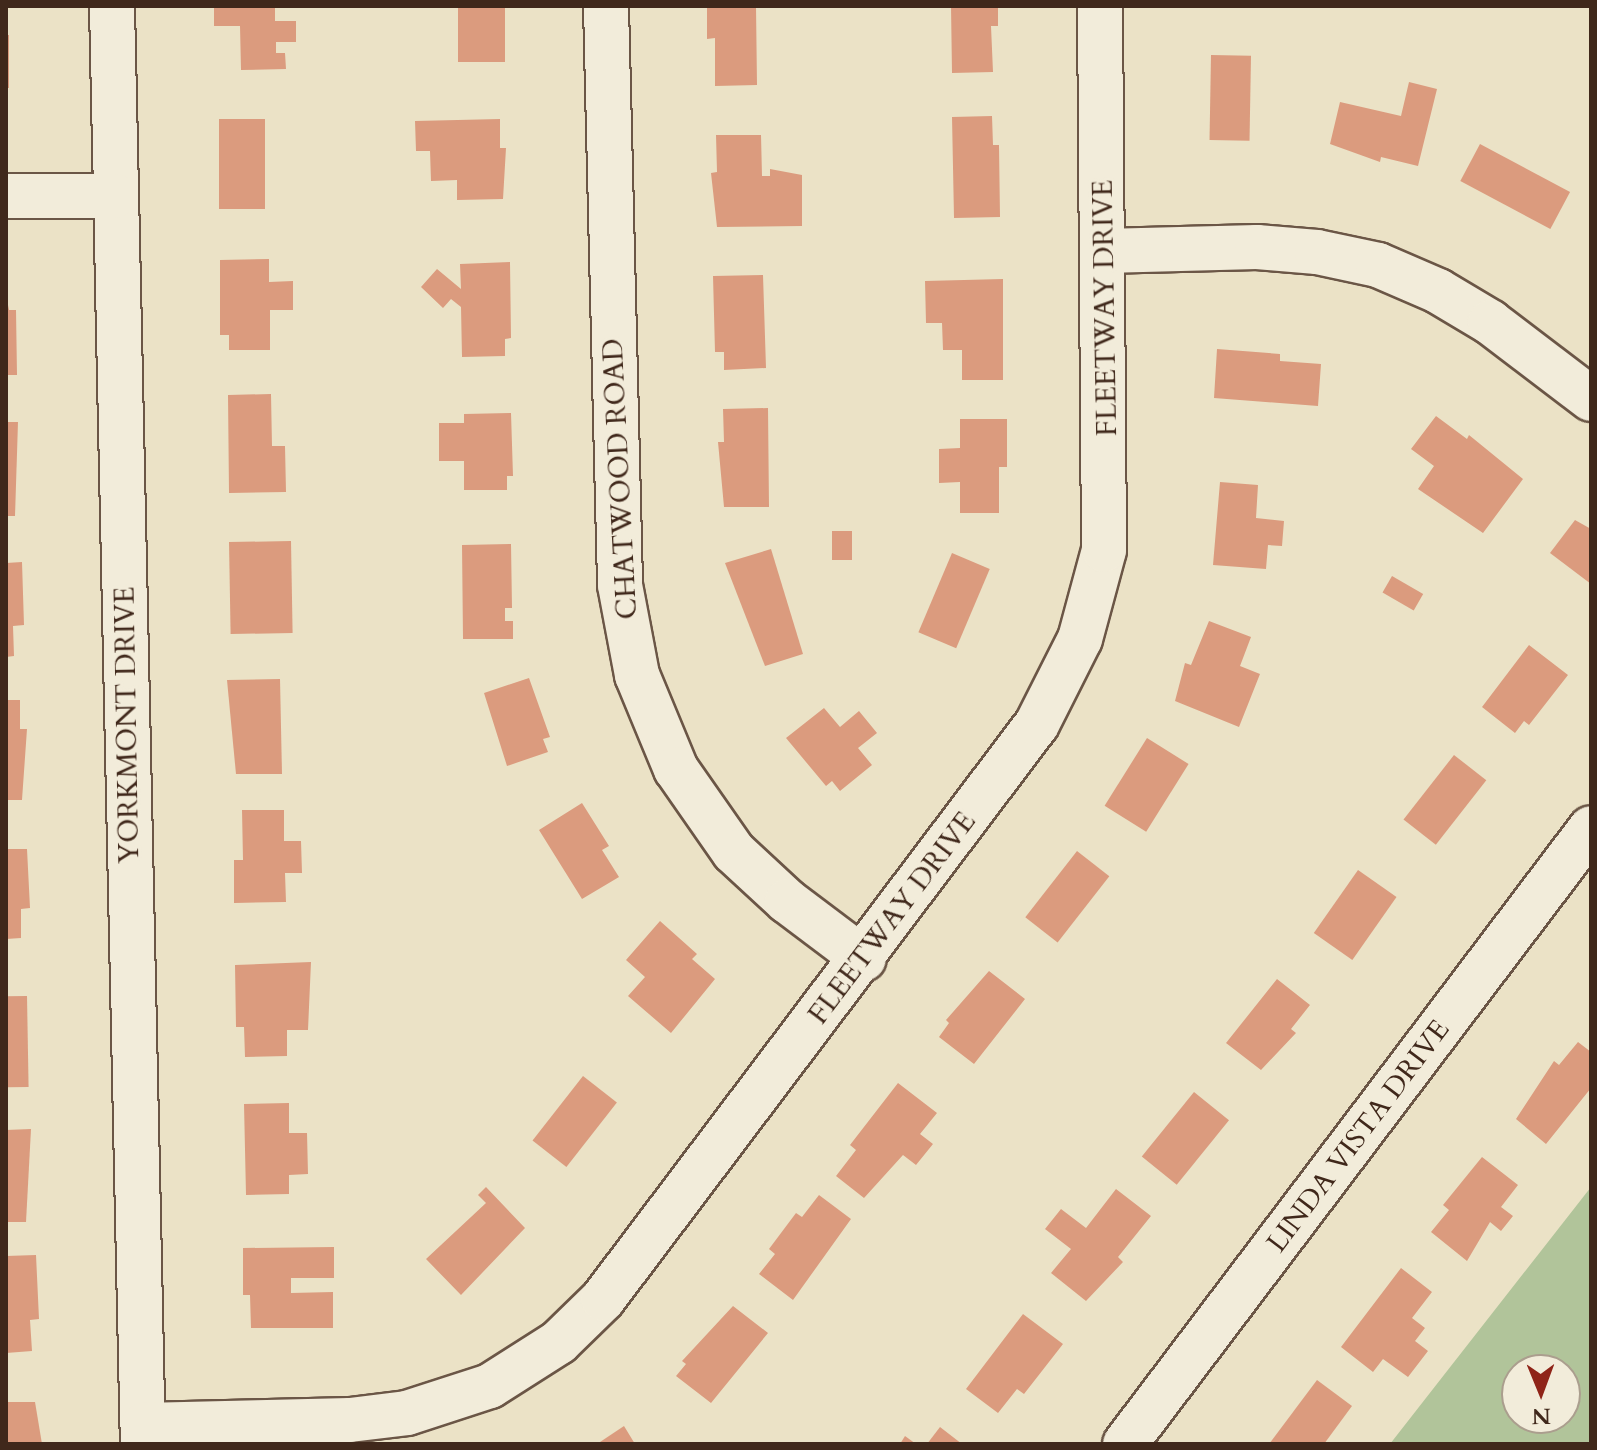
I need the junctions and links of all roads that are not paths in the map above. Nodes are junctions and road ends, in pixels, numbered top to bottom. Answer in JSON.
{"nodes":[{"id":1,"x":112,"y":6,"type":"edge"},
{"id":2,"x":606,"y":6,"type":"edge"},
{"id":3,"x":1100,"y":6,"type":"edge"},
{"id":4,"x":6,"y":196,"type":"edge"},
{"id":5,"x":115,"y":196,"type":"junction"},
{"id":6,"x":1104,"y":251,"type":"junction"},
{"id":7,"x":1591,"y":399,"type":"edge"},
{"id":8,"x":1591,"y":828,"type":"edge"},
{"id":9,"x":864,"y":959,"type":"junction"},
{"id":10,"x":143,"y":1434,"type":"edge"},
{"id":11,"x":1125,"y":1444,"type":"edge"}],
"edges":[{"from":1,"to":5,"type":"street","name":"YORKMONT DRIVE"},
{"from":2,"to":9,"type":"street","name":"CHATWOOD ROAD"},
{"from":3,"to":6,"type":"street","name":"FLEETWAY DRIVE"},
{"from":4,"to":5,"type":"street"},
{"from":5,"to":10,"type":"street","name":"YORKMONT DRIVE"},
{"from":6,"to":7,"type":"street"},
{"from":6,"to":9,"type":"street","name":"FLEETWAY DRIVE"},
{"from":8,"to":11,"type":"street","name":"LINDA VISTA DRIVE"},
{"from":9,"to":10,"type":"street","name":"FLEETWAY DRIVE"}]}
